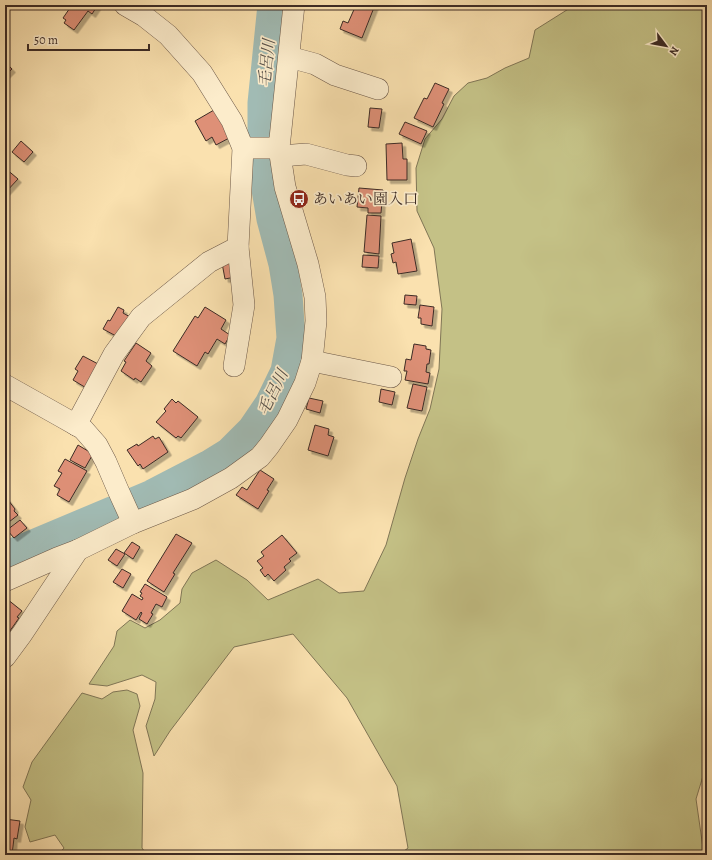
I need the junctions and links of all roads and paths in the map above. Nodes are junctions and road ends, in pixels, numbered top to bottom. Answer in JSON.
{"nodes":[{"id":1,"x":125,"y":5,"type":"edge"},
{"id":2,"x":294,"y":5,"type":"edge"},
{"id":3,"x":289,"y":57,"type":"junction"},
{"id":4,"x":378,"y":89,"type":"dead end"},
{"id":5,"x":245,"y":148,"type":"junction"},
{"id":6,"x":278,"y":150,"type":"junction"},
{"id":7,"x":356,"y":166,"type":"dead end"},
{"id":8,"x":238,"y":247,"type":"junction"},
{"id":9,"x":312,"y":361,"type":"junction"},
{"id":10,"x":234,"y":366,"type":"dead end"},
{"id":11,"x":391,"y":377,"type":"dead end"},
{"id":12,"x":5,"y":385,"type":"edge"},
{"id":13,"x":76,"y":425,"type":"junction"},
{"id":14,"x":131,"y":518,"type":"junction"},
{"id":15,"x":78,"y":550,"type":"junction"},
{"id":16,"x":5,"y":581,"type":"edge"},
{"id":17,"x":5,"y":657,"type":"edge"}],
"edges":[{"from":1,"to":5,"type":"street"},
{"from":2,"to":3,"type":"street"},
{"from":3,"to":4,"type":"street"},
{"from":3,"to":6,"type":"street"},
{"from":5,"to":6,"type":"street"},
{"from":5,"to":8,"type":"street"},
{"from":6,"to":7,"type":"street"},
{"from":6,"to":9,"type":"street"},
{"from":8,"to":10,"type":"street"},
{"from":8,"to":13,"type":"street"},
{"from":9,"to":11,"type":"street"},
{"from":9,"to":14,"type":"street"},
{"from":12,"to":13,"type":"street"},
{"from":13,"to":14,"type":"street"},
{"from":14,"to":15,"type":"street"},
{"from":15,"to":16,"type":"street"},
{"from":15,"to":17,"type":"street"}]}
